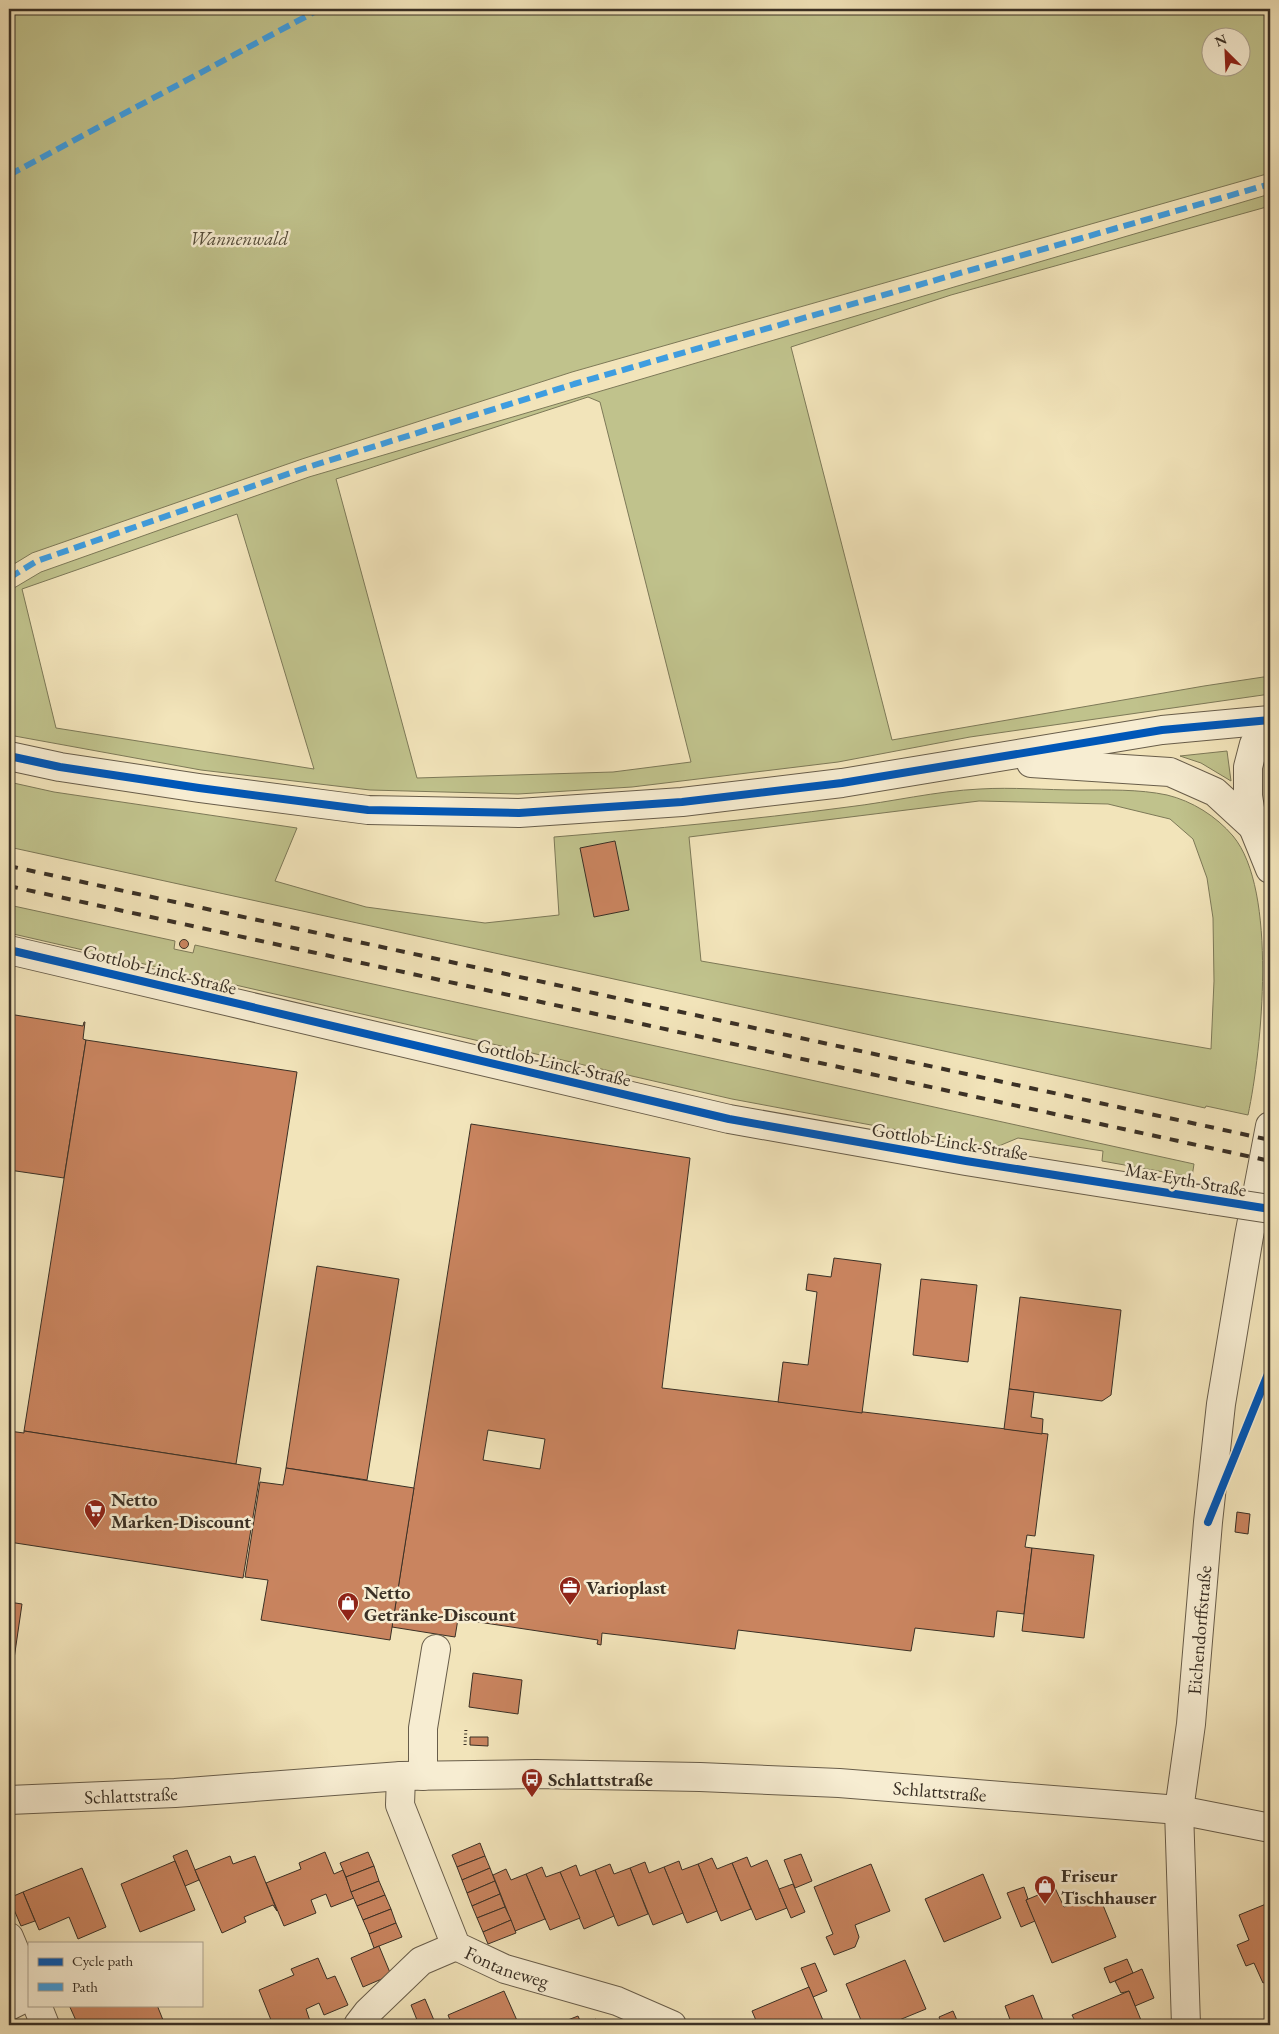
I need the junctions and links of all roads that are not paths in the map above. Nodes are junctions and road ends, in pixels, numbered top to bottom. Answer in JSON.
{"nodes":[{"id":1,"x":1270,"y":720,"type":"edge"},
{"id":2,"x":1270,"y":727,"type":"edge"},
{"id":3,"x":9,"y":756,"type":"edge"},
{"id":4,"x":975,"y":761,"type":"junction"},
{"id":5,"x":1253,"y":827,"type":"junction"},
{"id":6,"x":1270,"y":869,"type":"edge"},
{"id":7,"x":9,"y":950,"type":"edge"},
{"id":8,"x":1270,"y":1126,"type":"edge"},
{"id":9,"x":1096,"y":1180,"type":"joint"},
{"id":10,"x":1270,"y":1210,"type":"edge"},
{"id":11,"x":436,"y":1649,"type":"dead end"},
{"id":12,"x":412,"y":1776,"type":"junction"},
{"id":13,"x":9,"y":1800,"type":"edge"},
{"id":14,"x":1179,"y":1810,"type":"junction"},
{"id":15,"x":1270,"y":1828,"type":"edge"},
{"id":16,"x":9,"y":1937,"type":"edge"},
{"id":17,"x":456,"y":1946,"type":"junction"},
{"id":18,"x":28,"y":1983,"type":"edge"},
{"id":19,"x":28,"y":1996,"type":"edge"},
{"id":20,"x":9,"y":2006,"type":"edge"},
{"id":21,"x":37,"y":2006,"type":"edge"},
{"id":22,"x":45,"y":2025,"type":"edge"},
{"id":23,"x":358,"y":2025,"type":"edge"},
{"id":24,"x":672,"y":2025,"type":"edge"},
{"id":25,"x":1186,"y":2025,"type":"edge"}],
"edges":[{"from":1,"to":4,"type":"street"},
{"from":2,"to":5,"type":"street"},
{"from":3,"to":4,"type":"street"},
{"from":4,"to":5,"type":"street"},
{"from":5,"to":6,"type":"street"},
{"from":7,"to":9,"type":"street","name":"Gottlob-Linck-Straße"},
{"from":8,"to":14,"type":"street","name":"Eichendorffstraße"},
{"from":9,"to":10,"type":"street","name":"Max-Eyth-Straße","bridge":true},
{"from":11,"to":12,"type":"street","name":"Fontaneweg"},
{"from":12,"to":13,"type":"street","name":"Schlattstraße"},
{"from":12,"to":14,"type":"street","name":"Schlattstraße"},
{"from":12,"to":17,"type":"street","name":"Fontaneweg"},
{"from":14,"to":15,"type":"street","name":"Schlattstraße"},
{"from":14,"to":25,"type":"street","name":"Eichendorffstraße"},
{"from":16,"to":18,"type":"street"},
{"from":17,"to":23,"type":"street"},
{"from":17,"to":24,"type":"street","name":"Fontaneweg"},
{"from":19,"to":20,"type":"street"},
{"from":21,"to":22,"type":"street"}]}
